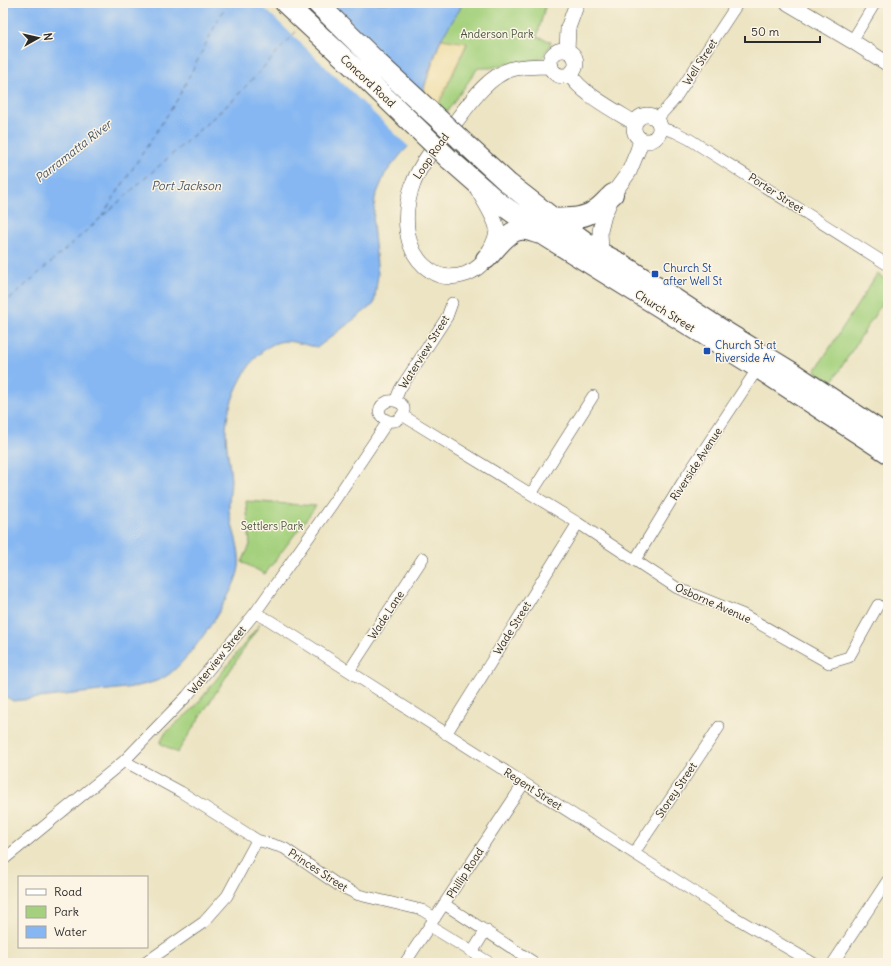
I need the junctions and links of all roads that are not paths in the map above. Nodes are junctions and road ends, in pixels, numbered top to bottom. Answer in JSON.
{"nodes":[{"id":1,"x":286,"y":3,"type":"edge"},
{"id":2,"x":317,"y":3,"type":"edge"},
{"id":3,"x":577,"y":3,"type":"edge"},
{"id":4,"x":738,"y":3,"type":"edge"},
{"id":5,"x":788,"y":3,"type":"edge"},
{"id":6,"x":875,"y":3,"type":"edge"},
{"id":7,"x":852,"y":41,"type":"junction"},
{"id":8,"x":567,"y":51,"type":"junction"},
{"id":9,"x":888,"y":64,"type":"edge"},
{"id":10,"x":551,"y":66,"type":"junction"},
{"id":11,"x":570,"y":74,"type":"junction"},
{"id":12,"x":635,"y":123,"type":"junction"},
{"id":13,"x":659,"y":124,"type":"junction"},
{"id":14,"x":460,"y":139,"type":"joint"},
{"id":15,"x":641,"y":140,"type":"junction"},
{"id":16,"x":449,"y":159,"type":"joint"},
{"id":17,"x":473,"y":180,"type":"junction"},
{"id":18,"x":613,"y":194,"type":"junction"},
{"id":19,"x":550,"y":228,"type":"junction"},
{"id":20,"x":601,"y":252,"type":"junction"},
{"id":21,"x":486,"y":259,"type":"junction"},
{"id":22,"x":888,"y":265,"type":"edge"},
{"id":23,"x":452,"y":303,"type":"dead end"},
{"id":24,"x":758,"y":368,"type":"junction"},
{"id":25,"x":593,"y":396,"type":"dead end"},
{"id":26,"x":395,"y":401,"type":"junction"},
{"id":27,"x":402,"y":416,"type":"junction"},
{"id":28,"x":388,"y":421,"type":"junction"},
{"id":29,"x":888,"y":436,"type":"edge"},
{"id":30,"x":888,"y":454,"type":"edge"},
{"id":31,"x":531,"y":494,"type":"junction"},
{"id":32,"x":578,"y":523,"type":"junction"},
{"id":33,"x":423,"y":558,"type":"dead end"},
{"id":34,"x":635,"y":560,"type":"junction"},
{"id":35,"x":878,"y":605,"type":"dead end"},
{"id":36,"x":255,"y":613,"type":"junction"},
{"id":37,"x":349,"y":672,"type":"junction"},
{"id":38,"x":718,"y":727,"type":"dead end"},
{"id":39,"x":446,"y":734,"type":"junction"},
{"id":40,"x":124,"y":761,"type":"junction"},
{"id":41,"x":524,"y":783,"type":"junction"},
{"id":42,"x":257,"y":840,"type":"junction"},
{"id":43,"x":634,"y":853,"type":"junction"},
{"id":44,"x":3,"y":860,"type":"edge"},
{"id":45,"x":888,"y":880,"type":"edge"},
{"id":46,"x":444,"y":904,"type":"junction"},
{"id":47,"x":433,"y":922,"type":"junction"},
{"id":48,"x":486,"y":930,"type":"junction"},
{"id":49,"x":473,"y":952,"type":"junction"},
{"id":50,"x":145,"y":963,"type":"edge"},
{"id":51,"x":405,"y":963,"type":"edge"},
{"id":52,"x":490,"y":963,"type":"edge"},
{"id":53,"x":535,"y":963,"type":"edge"},
{"id":54,"x":813,"y":963,"type":"edge"},
{"id":55,"x":834,"y":963,"type":"edge"}],
"edges":[{"from":1,"to":16,"type":"highway","name":"Concord Road","bridge":true},
{"from":2,"to":14,"type":"highway","name":"Concord Road","bridge":true},
{"from":3,"to":8,"type":"main road"},
{"from":4,"to":13,"type":"street","name":"Well Street"},
{"from":5,"to":7,"type":"main road"},
{"from":6,"to":7,"type":"street"},
{"from":7,"to":9,"type":"main road"},
{"from":8,"to":10,"type":"main road"},
{"from":8,"to":11,"type":"main road"},
{"from":10,"to":11,"type":"main road"},
{"from":10,"to":21,"type":"main road","name":"Loop Road"},
{"from":11,"to":12,"type":"main road"},
{"from":12,"to":13,"type":"main road"},
{"from":12,"to":15,"type":"main road"},
{"from":13,"to":15,"type":"main road"},
{"from":13,"to":22,"type":"street","name":"Porter Street"},
{"from":14,"to":19,"type":"highway","name":"Church Street"},
{"from":15,"to":18,"type":"main road"},
{"from":16,"to":17,"type":"highway","name":"Church Street"},
{"from":17,"to":19,"type":"highway","name":"Church Street"},
{"from":17,"to":21,"type":"main road","name":"Loop Road"},
{"from":18,"to":19,"type":"highway"},
{"from":18,"to":20,"type":"main road"},
{"from":19,"to":20,"type":"highway","name":"Church Street"},
{"from":19,"to":21,"type":"highway"},
{"from":19,"to":24,"type":"highway","name":"Church Street"},
{"from":20,"to":29,"type":"highway","name":"Church Street"},
{"from":23,"to":26,"type":"street","name":"Waterview Street"},
{"from":24,"to":30,"type":"highway","name":"Church Street"},
{"from":24,"to":34,"type":"street","name":"Riverside Avenue"},
{"from":25,"to":31,"type":"street"},
{"from":26,"to":27,"type":"street"},
{"from":26,"to":28,"type":"street"},
{"from":27,"to":28,"type":"street"},
{"from":27,"to":31,"type":"street","name":"Osborne Avenue"},
{"from":28,"to":36,"type":"street","name":"Waterview Street"},
{"from":31,"to":32,"type":"street","name":"Osborne Avenue"},
{"from":32,"to":34,"type":"street","name":"Osborne Avenue"},
{"from":32,"to":39,"type":"street","name":"Wade Street"},
{"from":33,"to":37,"type":"street","name":"Wade Lane"},
{"from":34,"to":35,"type":"street","name":"Osborne Avenue"},
{"from":36,"to":37,"type":"street","name":"Regent Street"},
{"from":36,"to":40,"type":"street","name":"Waterview Street"},
{"from":37,"to":39,"type":"street","name":"Regent Street"},
{"from":38,"to":43,"type":"street","name":"Storey Street"},
{"from":39,"to":41,"type":"street","name":"Regent Street"},
{"from":40,"to":42,"type":"street","name":"Princes Street"},
{"from":40,"to":44,"type":"street","name":"Waterview Street"},
{"from":41,"to":43,"type":"street","name":"Regent Street"},
{"from":41,"to":46,"type":"street","name":"Phillip Road"},
{"from":42,"to":47,"type":"street","name":"Princes Street"},
{"from":42,"to":50,"type":"street"},
{"from":43,"to":54,"type":"street","name":"Regent Street"},
{"from":45,"to":55,"type":"street"},
{"from":46,"to":47,"type":"street","name":"Phillip Road"},
{"from":46,"to":48,"type":"street"},
{"from":47,"to":49,"type":"street","name":"Princes Street"},
{"from":47,"to":51,"type":"street","name":"Phillip Road"},
{"from":48,"to":49,"type":"street"},
{"from":48,"to":53,"type":"street"},
{"from":49,"to":52,"type":"street","name":"Princes Street"}]}
